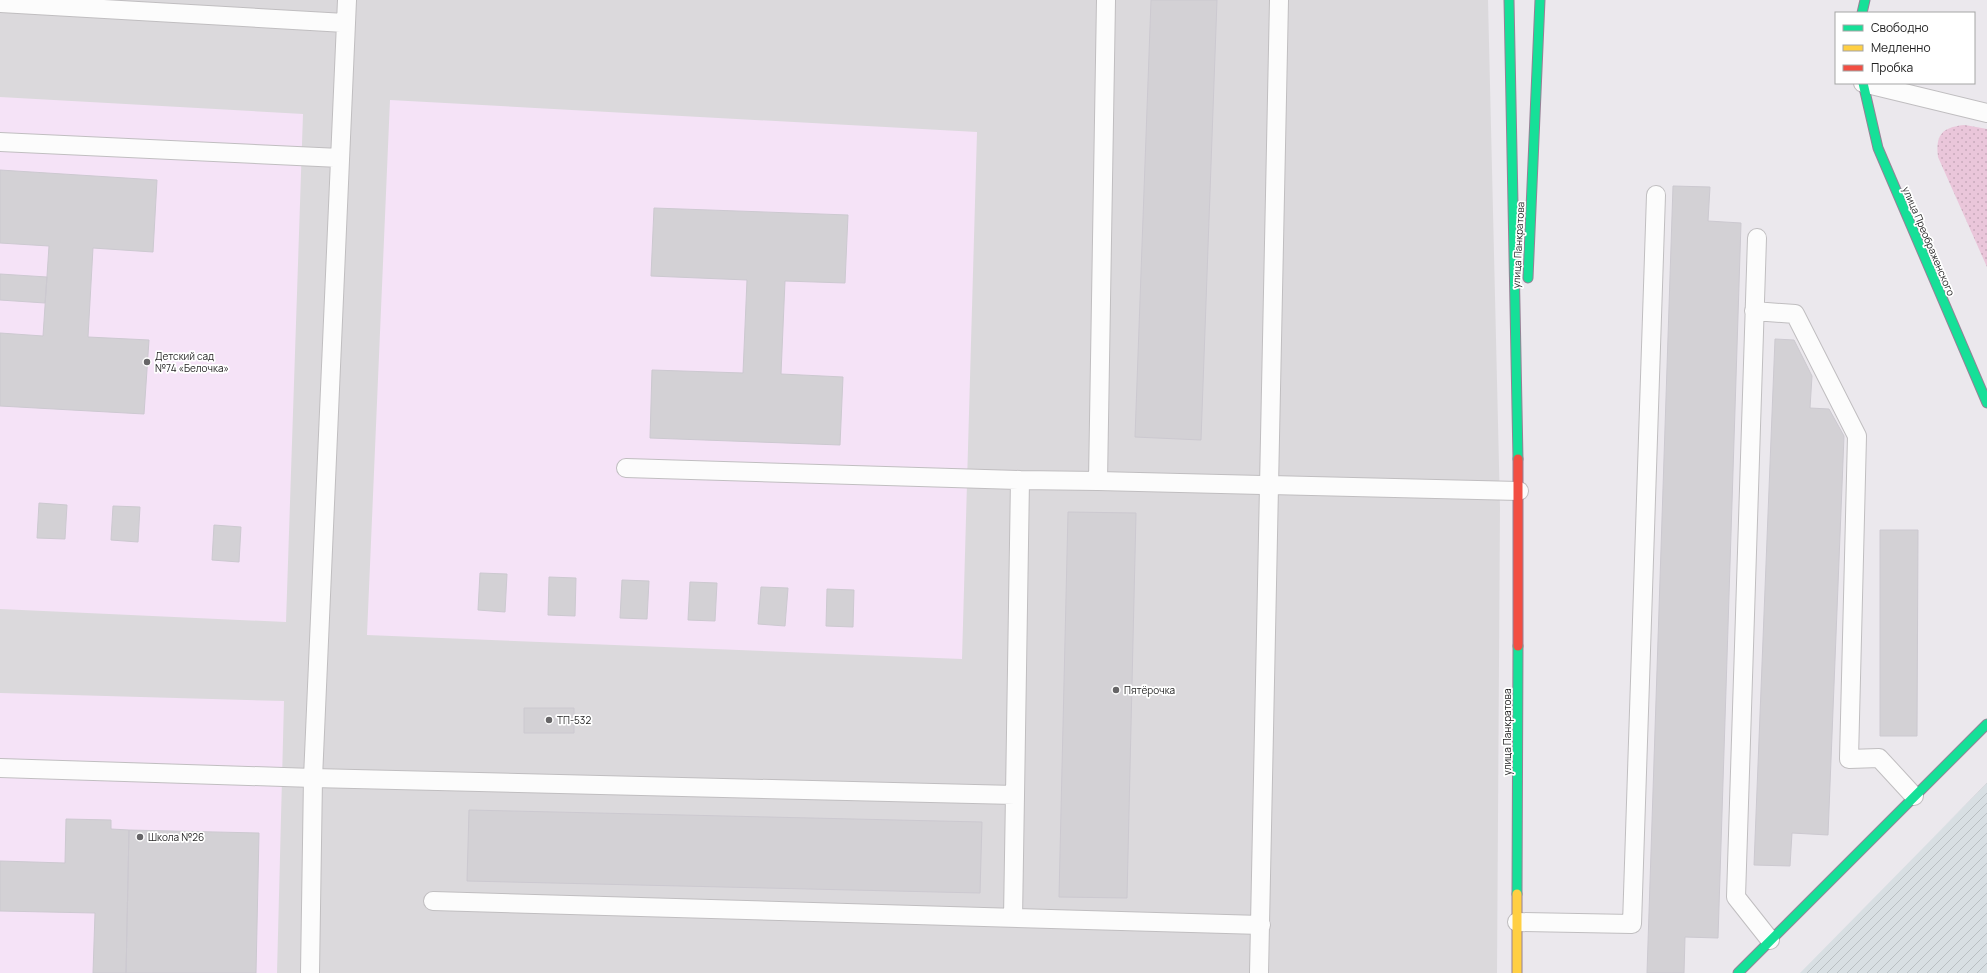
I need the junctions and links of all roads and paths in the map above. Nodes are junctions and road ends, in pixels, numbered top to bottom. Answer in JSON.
{"nodes":[{"id":1,"x":347,"y":0,"type":"edge"},
{"id":2,"x":1106,"y":0,"type":"edge"},
{"id":3,"x":1279,"y":0,"type":"edge"},
{"id":4,"x":1509,"y":0,"type":"edge"},
{"id":5,"x":1540,"y":0,"type":"edge"},
{"id":6,"x":1865,"y":0,"type":"edge"},
{"id":7,"x":0,"y":3,"type":"edge"},
{"id":8,"x":1862,"y":12,"type":"edge"},
{"id":9,"x":345,"y":23,"type":"junction"},
{"id":10,"x":1863,"y":84,"type":"edge"},
{"id":11,"x":1867,"y":84,"type":"edge"},
{"id":12,"x":1987,"y":113,"type":"edge"},
{"id":13,"x":0,"y":142,"type":"edge"},
{"id":14,"x":340,"y":158,"type":"junction"},
{"id":15,"x":1656,"y":195,"type":"dead end"},
{"id":16,"x":1757,"y":238,"type":"dead end"},
{"id":17,"x":1528,"y":285,"type":"dead end"},
{"id":18,"x":1754,"y":311,"type":"junction"},
{"id":19,"x":1525,"y":341,"type":"dead end"},
{"id":20,"x":1987,"y":403,"type":"edge"},
{"id":21,"x":626,"y":468,"type":"dead end"},
{"id":22,"x":1020,"y":480,"type":"junction"},
{"id":23,"x":1098,"y":481,"type":"junction"},
{"id":24,"x":1270,"y":485,"type":"junction"},
{"id":25,"x":1518,"y":491,"type":"junction"},
{"id":26,"x":1987,"y":724,"type":"edge"},
{"id":27,"x":0,"y":768,"type":"edge"},
{"id":28,"x":313,"y":778,"type":"junction"},
{"id":29,"x":1016,"y":796,"type":"junction"},
{"id":30,"x":1914,"y":796,"type":"junction"},
{"id":31,"x":433,"y":901,"type":"dead end"},
{"id":32,"x":1014,"y":918,"type":"junction"},
{"id":33,"x":1517,"y":922,"type":"junction"},
{"id":34,"x":1260,"y":925,"type":"junction"},
{"id":35,"x":1770,"y":940,"type":"junction"},
{"id":36,"x":310,"y":973,"type":"edge"},
{"id":37,"x":1259,"y":973,"type":"edge"},
{"id":38,"x":1517,"y":973,"type":"edge"},
{"id":39,"x":1738,"y":973,"type":"edge"}],
"edges":[{"from":1,"to":9,"type":"lane"},
{"from":2,"to":23,"type":"lane"},
{"from":3,"to":24,"type":"lane"},
{"from":4,"to":25,"type":"main road","name":"улица Панкратова"},
{"from":5,"to":17,"type":"main road","name":"улица Панкратова"},
{"from":6,"to":8,"type":"main road"},
{"from":7,"to":9,"type":"lane"},
{"from":9,"to":14,"type":"lane"},
{"from":10,"to":20,"type":"main road","name":"улица Преображенского"},
{"from":11,"to":12,"type":"lane"},
{"from":13,"to":14,"type":"lane"},
{"from":14,"to":28,"type":"lane"},
{"from":15,"to":33,"type":"lane"},
{"from":16,"to":18,"type":"lane"},
{"from":18,"to":30,"type":"lane"},
{"from":18,"to":35,"type":"lane"},
{"from":19,"to":25,"type":"main road","name":"улица Панкратова"},
{"from":21,"to":22,"type":"lane"},
{"from":22,"to":23,"type":"lane"},
{"from":22,"to":29,"type":"lane"},
{"from":23,"to":24,"type":"lane"},
{"from":24,"to":25,"type":"lane"},
{"from":24,"to":34,"type":"lane"},
{"from":25,"to":33,"type":"main road","name":"улица Панкратова"},
{"from":26,"to":30,"type":"main road"},
{"from":27,"to":28,"type":"lane"},
{"from":28,"to":29,"type":"lane"},
{"from":28,"to":36,"type":"lane"},
{"from":29,"to":32,"type":"lane"},
{"from":30,"to":35,"type":"main road"},
{"from":31,"to":32,"type":"lane"},
{"from":32,"to":34,"type":"lane"},
{"from":33,"to":38,"type":"main road","name":"улица Панкратова"},
{"from":34,"to":37,"type":"lane"},
{"from":35,"to":39,"type":"main road"}]}
